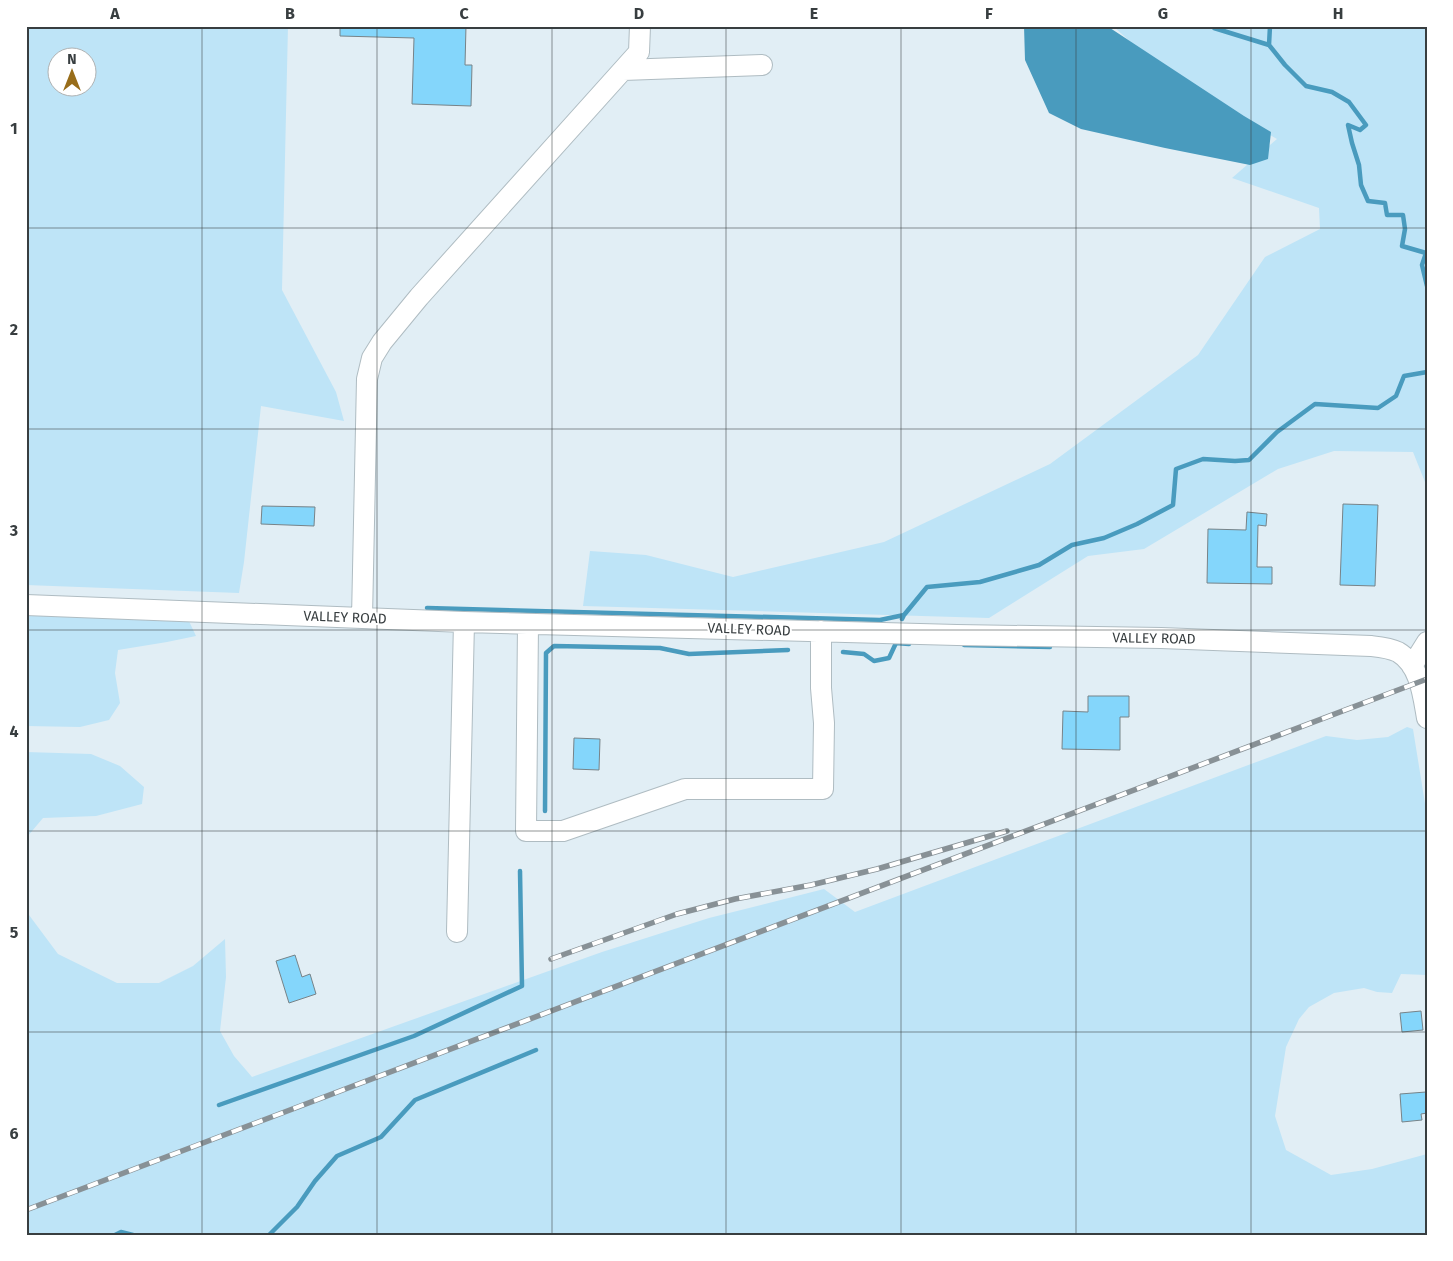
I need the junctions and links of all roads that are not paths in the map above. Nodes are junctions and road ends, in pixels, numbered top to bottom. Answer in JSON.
{"nodes":[{"id":1,"x":640,"y":26,"type":"edge"},
{"id":2,"x":762,"y":65,"type":"dead end"},
{"id":3,"x":623,"y":70,"type":"junction"},
{"id":4,"x":26,"y":604,"type":"edge"},
{"id":5,"x":362,"y":618,"type":"junction"},
{"id":6,"x":464,"y":622,"type":"junction"},
{"id":7,"x":528,"y":624,"type":"junction"},
{"id":8,"x":821,"y":631,"type":"junction"},
{"id":9,"x":1427,"y":642,"type":"edge"},
{"id":10,"x":1412,"y":666,"type":"junction"},
{"id":11,"x":1427,"y":718,"type":"edge"},
{"id":12,"x":457,"y":932,"type":"dead end"}],
"edges":[{"from":1,"to":3,"type":"street"},
{"from":2,"to":3,"type":"street"},
{"from":3,"to":5,"type":"street"},
{"from":4,"to":5,"type":"street","name":"VALLEY ROAD"},
{"from":5,"to":6,"type":"street","name":"VALLEY ROAD"},
{"from":6,"to":7,"type":"street","name":"VALLEY ROAD"},
{"from":6,"to":12,"type":"street"},
{"from":7,"to":8,"type":"street","name":"VALLEY ROAD"},
{"from":7,"to":8,"type":"street"},
{"from":8,"to":10,"type":"street","name":"VALLEY ROAD"},
{"from":9,"to":10,"type":"street"},
{"from":10,"to":11,"type":"street","name":"VALLEY ROAD"}]}
